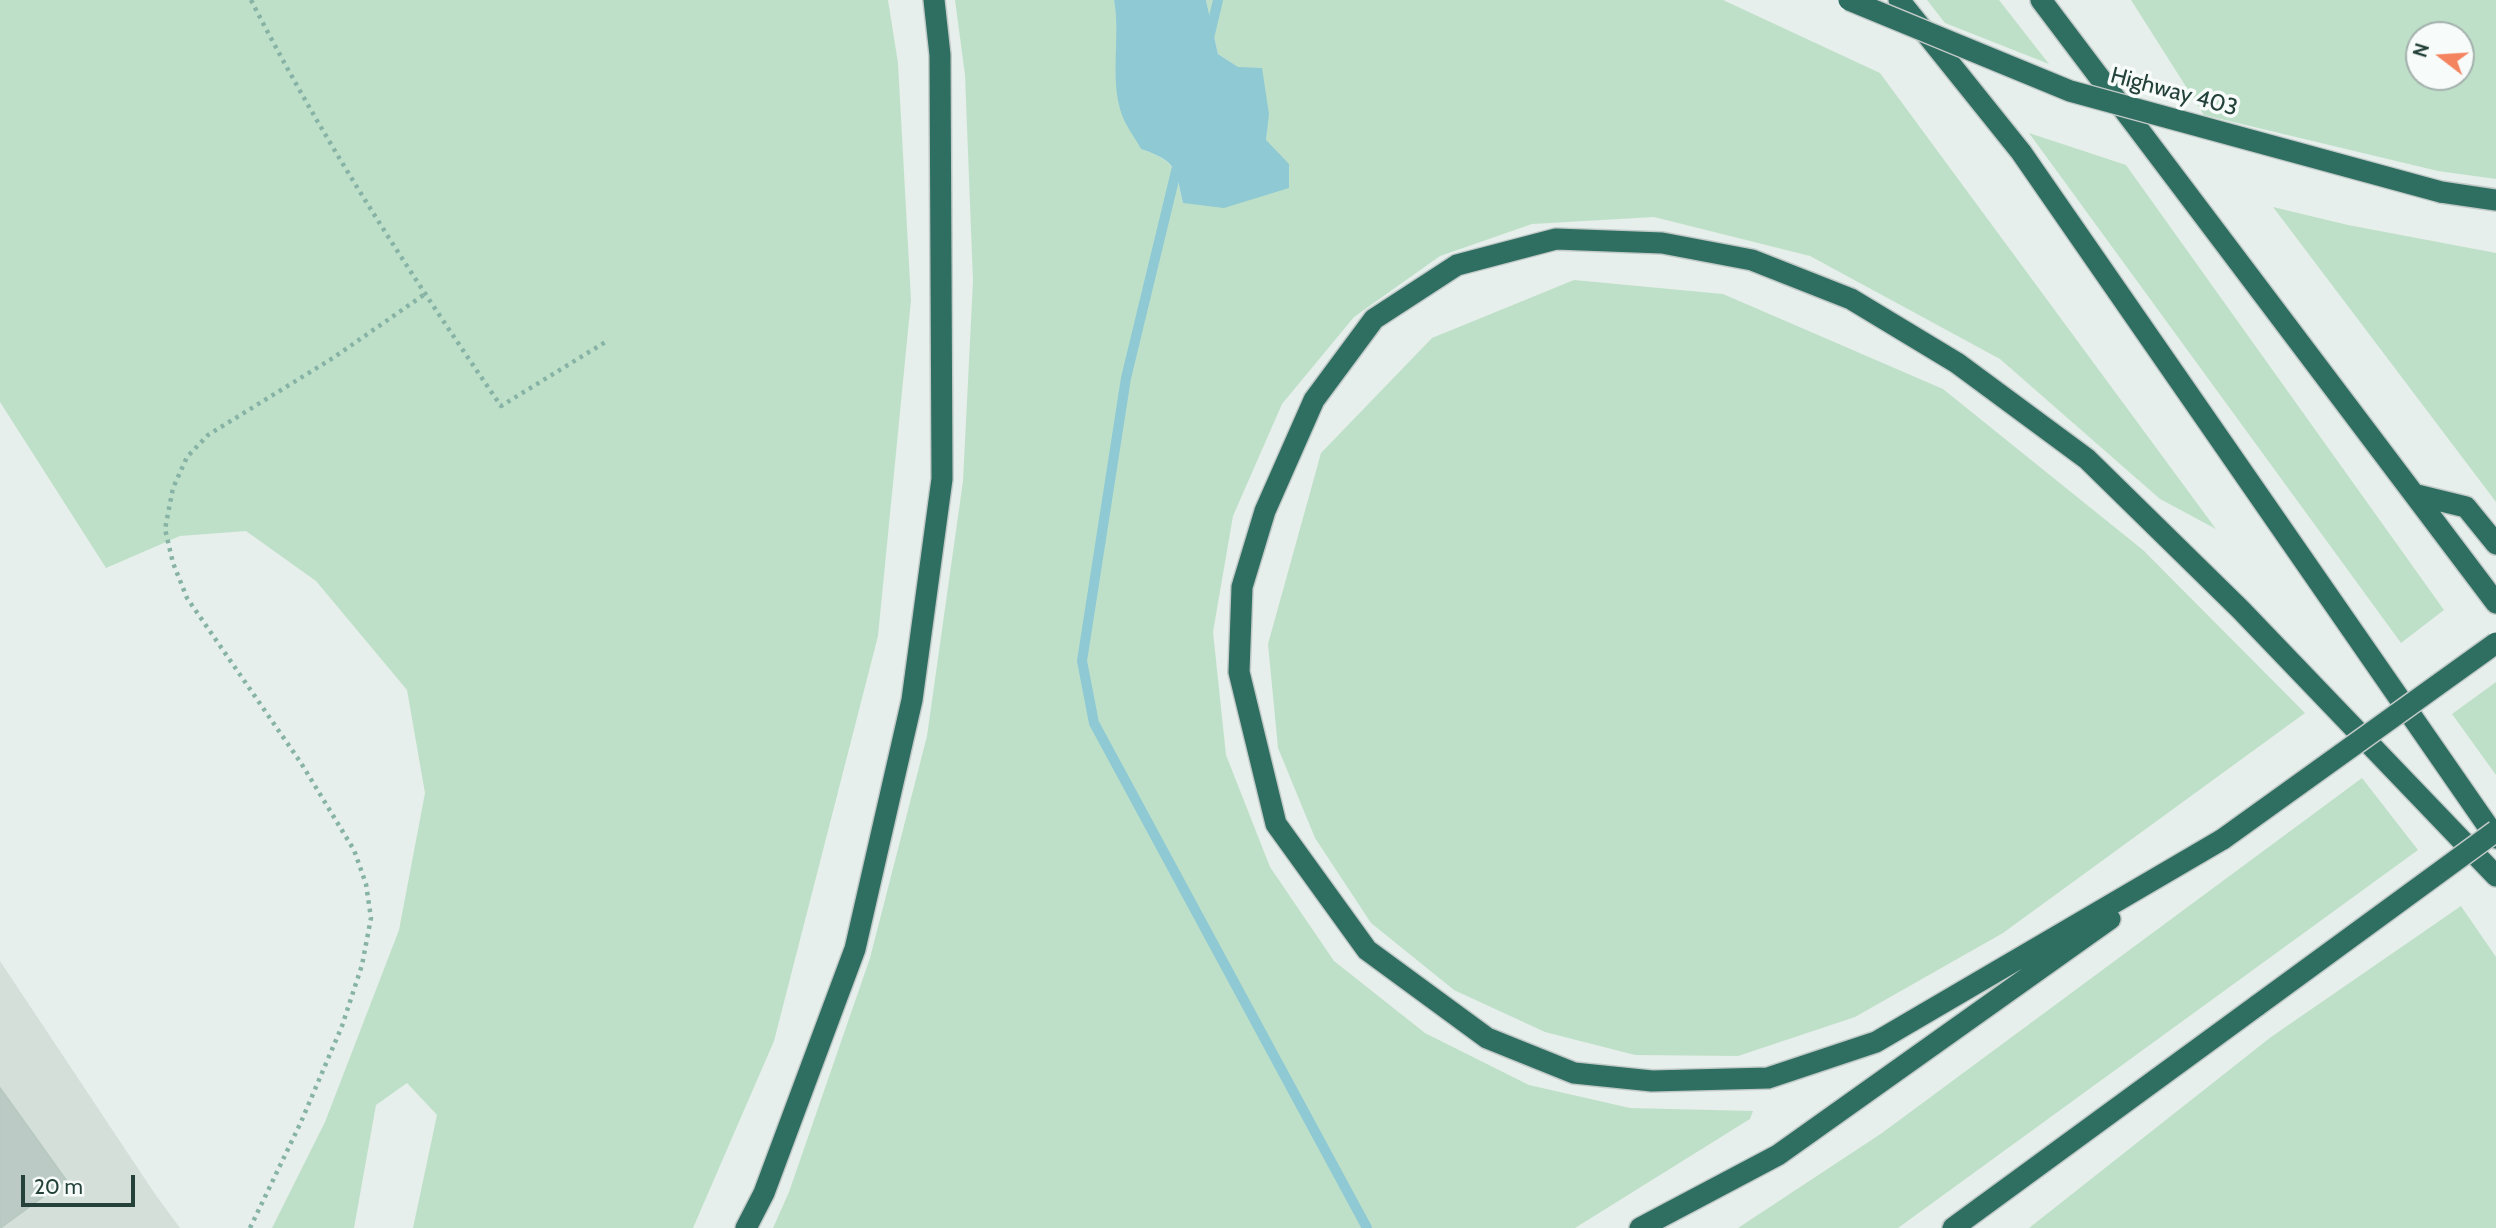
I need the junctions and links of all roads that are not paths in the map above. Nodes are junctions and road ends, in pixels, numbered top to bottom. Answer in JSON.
{"nodes":[{"id":1,"x":934,"y":0,"type":"edge"},
{"id":2,"x":1849,"y":0,"type":"edge"},
{"id":3,"x":1899,"y":0,"type":"edge"},
{"id":4,"x":2041,"y":0,"type":"edge"},
{"id":5,"x":2496,"y":200,"type":"edge"},
{"id":6,"x":2417,"y":495,"type":"junction"},
{"id":7,"x":2496,"y":544,"type":"edge"},
{"id":8,"x":2496,"y":603,"type":"edge"},
{"id":9,"x":2496,"y":643,"type":"edge"},
{"id":10,"x":2496,"y":831,"type":"edge"},
{"id":11,"x":2496,"y":838,"type":"edge"},
{"id":12,"x":2223,"y":839,"type":"junction"},
{"id":13,"x":2496,"y":876,"type":"edge"},
{"id":14,"x":746,"y":1228,"type":"edge"},
{"id":15,"x":1640,"y":1228,"type":"edge"},
{"id":16,"x":1953,"y":1228,"type":"edge"}],
"edges":[{"from":1,"to":14,"type":"highway"},
{"from":2,"to":5,"type":"highway","name":"Highway 403","bridge":true},
{"from":3,"to":11,"type":"highway"},
{"from":4,"to":6,"type":"highway"},
{"from":6,"to":7,"type":"highway"},
{"from":6,"to":8,"type":"highway"},
{"from":9,"to":12,"type":"highway","bridge":true},
{"from":10,"to":16,"type":"highway","bridge":true},
{"from":12,"to":13,"type":"highway"},
{"from":12,"to":15,"type":"highway"}]}
